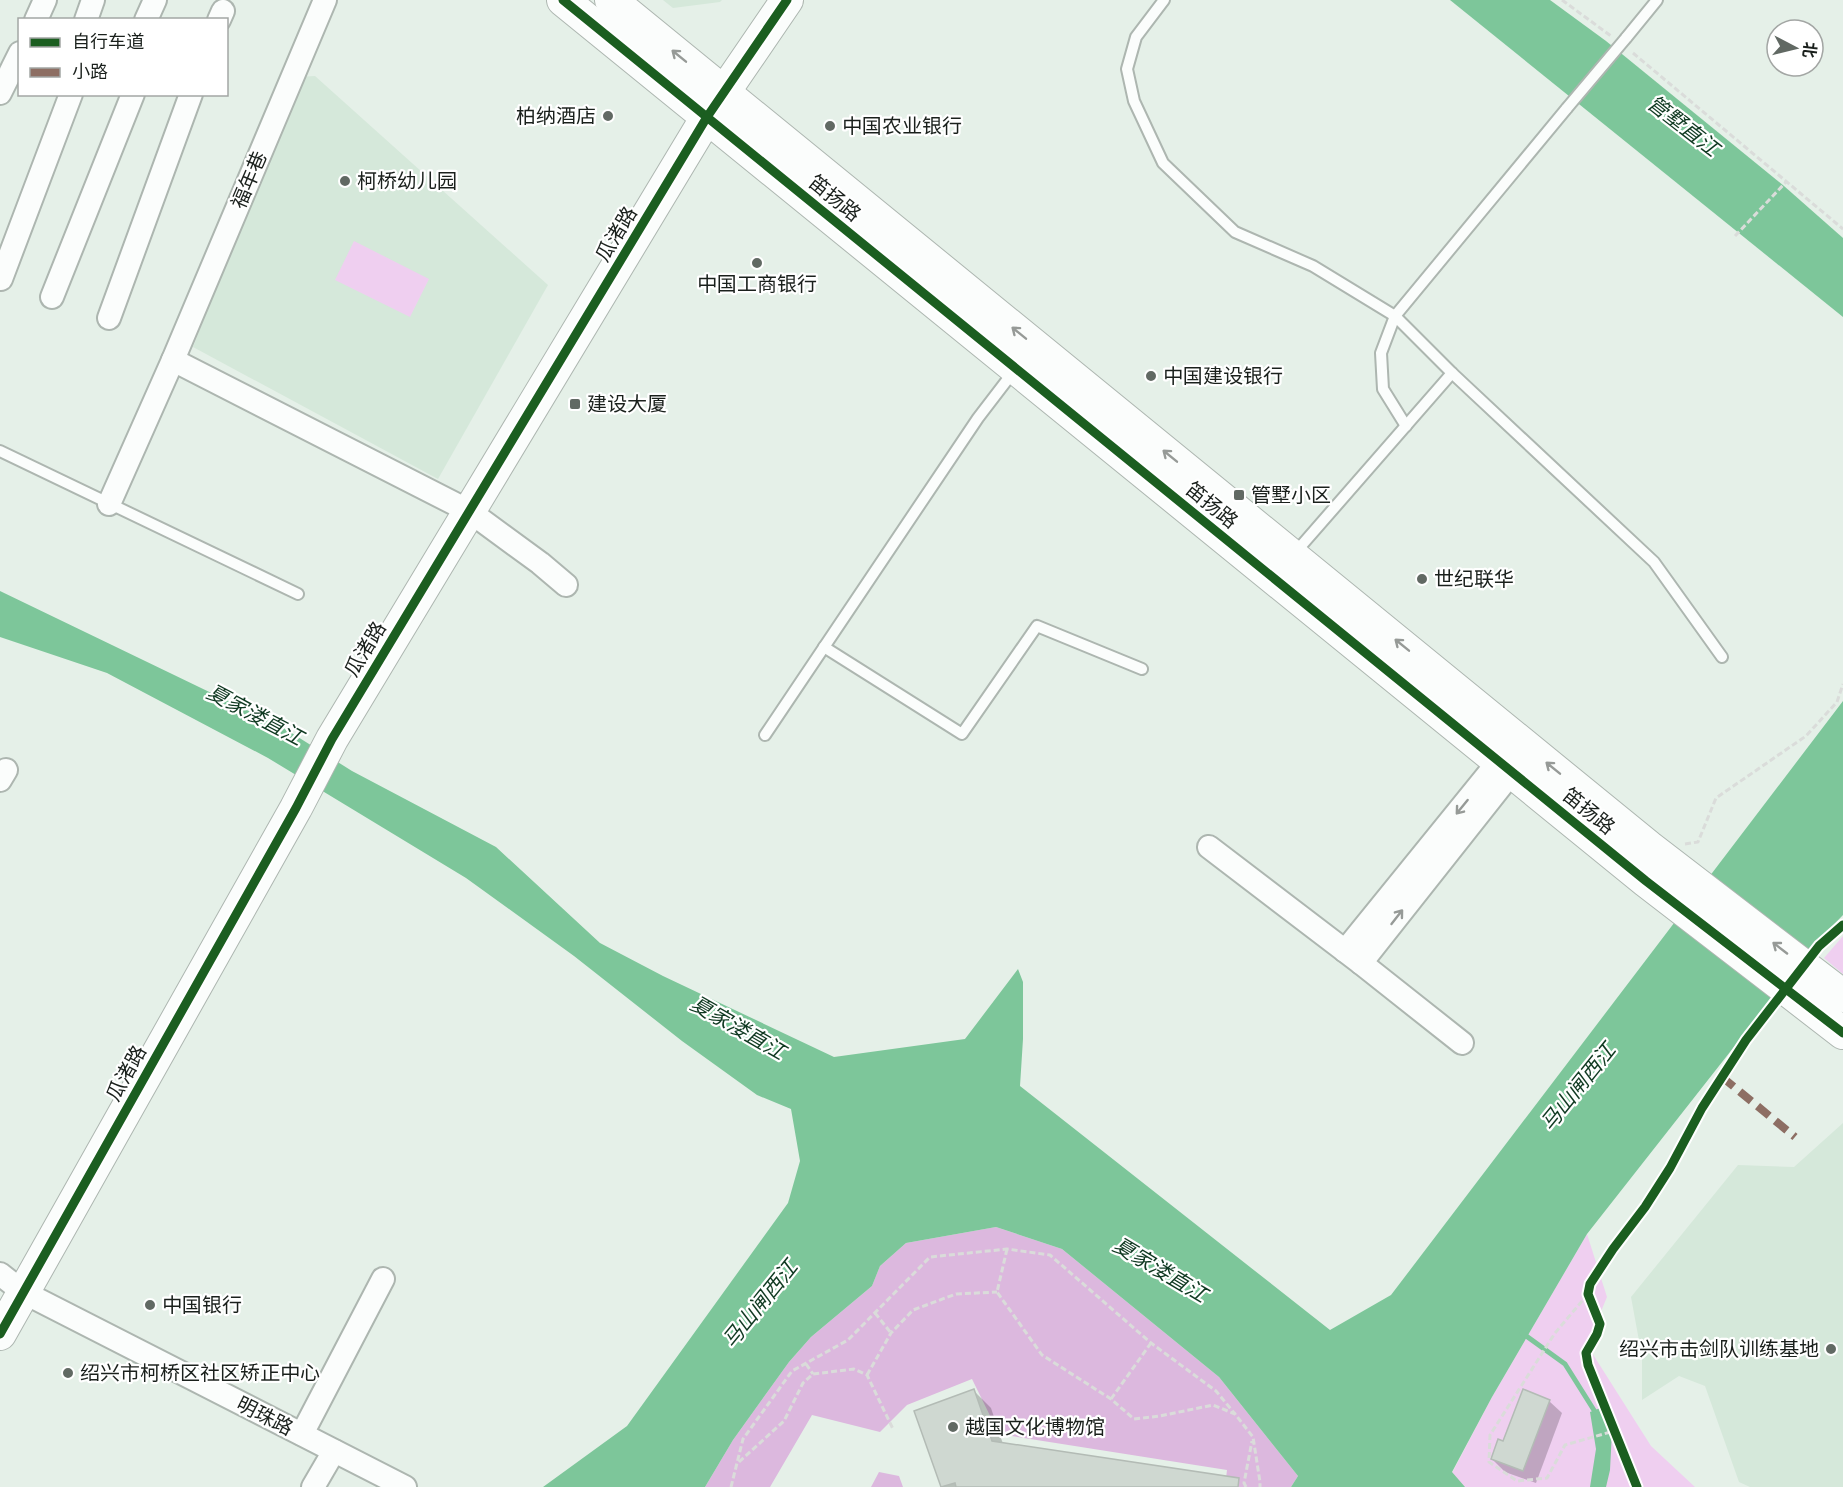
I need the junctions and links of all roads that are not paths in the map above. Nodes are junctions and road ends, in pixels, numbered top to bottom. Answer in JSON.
{"nodes":[{"id":1,"x":93,"y":0,"type":"edge"},
{"id":2,"x":155,"y":0,"type":"edge"},
{"id":3,"x":325,"y":0,"type":"edge"},
{"id":4,"x":562,"y":0,"type":"edge"},
{"id":5,"x":611,"y":0,"type":"edge"},
{"id":6,"x":787,"y":0,"type":"edge"},
{"id":7,"x":1164,"y":0,"type":"edge"},
{"id":8,"x":1658,"y":0,"type":"edge"},
{"id":9,"x":87,"y":18,"type":"edge"},
{"id":10,"x":147,"y":18,"type":"edge"},
{"id":11,"x":18,"y":57,"type":"edge"},
{"id":12,"x":1,"y":89,"type":"edge"},
{"id":13,"x":70,"y":96,"type":"edge"},
{"id":14,"x":132,"y":96,"type":"edge"},
{"id":15,"x":190,"y":96,"type":"edge"},
{"id":16,"x":716,"y":105,"type":"junction"},
{"id":17,"x":0,"y":279,"type":"edge"},
{"id":18,"x":52,"y":297,"type":"dead end"},
{"id":19,"x":1395,"y":316,"type":"junction"},
{"id":20,"x":109,"y":318,"type":"dead end"},
{"id":21,"x":173,"y":360,"type":"junction"},
{"id":22,"x":1016,"y":368,"type":"junction"},
{"id":23,"x":1452,"y":373,"type":"junction"},
{"id":24,"x":1406,"y":426,"type":"junction"},
{"id":25,"x":0,"y":451,"type":"edge"},
{"id":26,"x":109,"y":504,"type":"junction"},
{"id":27,"x":469,"y":512,"type":"junction"},
{"id":28,"x":1292,"y":556,"type":"junction"},
{"id":29,"x":566,"y":585,"type":"dead end"},
{"id":30,"x":298,"y":594,"type":"dead end"},
{"id":31,"x":824,"y":647,"type":"junction"},
{"id":32,"x":1722,"y":657,"type":"dead end"},
{"id":33,"x":1142,"y":669,"type":"dead end"},
{"id":34,"x":765,"y":735,"type":"dead end"},
{"id":35,"x":1505,"y":766,"type":"junction"},
{"id":36,"x":1209,"y":847,"type":"dead end"},
{"id":37,"x":1655,"y":870,"type":"junction"},
{"id":38,"x":1353,"y":957,"type":"junction"},
{"id":39,"x":1826,"y":995,"type":"edge"},
{"id":40,"x":1843,"y":1033,"type":"edge"},
{"id":41,"x":1462,"y":1043,"type":"dead end"},
{"id":42,"x":383,"y":1279,"type":"dead end"},
{"id":43,"x":12,"y":1283,"type":"edge"},
{"id":44,"x":0,"y":1334,"type":"edge"},
{"id":45,"x":302,"y":1434,"type":"junction"},
{"id":46,"x":334,"y":1451,"type":"junction"},
{"id":47,"x":313,"y":1487,"type":"edge"},
{"id":48,"x":405,"y":1487,"type":"edge"}],
"edges":[{"from":1,"to":9,"type":"street"},
{"from":2,"to":10,"type":"street"},
{"from":3,"to":21,"type":"street","name":"福年巷"},
{"from":4,"to":16,"type":"street","name":"笛扬路"},
{"from":16,"to":5,"type":"street","name":"笛扬路","one_way":true},
{"from":6,"to":16,"type":"street","name":"瓜渚路"},
{"from":7,"to":19,"type":"lane"},
{"from":8,"to":19,"type":"lane","bridge":true},
{"from":11,"to":12,"type":"street"},
{"from":13,"to":17,"type":"street"},
{"from":14,"to":18,"type":"street"},
{"from":15,"to":20,"type":"street"},
{"from":16,"to":22,"type":"street","name":"笛扬路"},
{"from":16,"to":27,"type":"street","name":"瓜渚路"},
{"from":28,"to":16,"type":"street","name":"笛扬路","one_way":true},
{"from":19,"to":23,"type":"lane"},
{"from":19,"to":24,"type":"lane"},
{"from":21,"to":26,"type":"street","name":"福年巷"},
{"from":21,"to":27,"type":"street"},
{"from":22,"to":31,"type":"lane"},
{"from":22,"to":35,"type":"street","name":"笛扬路"},
{"from":23,"to":24,"type":"lane"},
{"from":23,"to":32,"type":"lane"},
{"from":24,"to":28,"type":"lane"},
{"from":25,"to":26,"type":"lane"},
{"from":26,"to":30,"type":"lane"},
{"from":27,"to":29,"type":"street"},
{"from":27,"to":43,"type":"street","name":"瓜渚路"},
{"from":37,"to":28,"type":"street","name":"笛扬路","one_way":true},
{"from":31,"to":33,"type":"lane"},
{"from":31,"to":34,"type":"lane"},
{"from":35,"to":37,"type":"street","name":"笛扬路"},
{"from":35,"to":38,"type":"street"},
{"from":36,"to":38,"type":"street"},
{"from":37,"to":39,"type":"street","name":"笛扬路"},
{"from":38,"to":41,"type":"street"},
{"from":39,"to":40,"type":"street","name":"笛扬路"},
{"from":42,"to":45,"type":"street"},
{"from":43,"to":44,"type":"street","name":"瓜渚路"},
{"from":43,"to":45,"type":"street","name":"明珠路"},
{"from":45,"to":46,"type":"street","name":"明珠路"},
{"from":46,"to":47,"type":"street"},
{"from":46,"to":48,"type":"street","name":"明珠路"}]}
